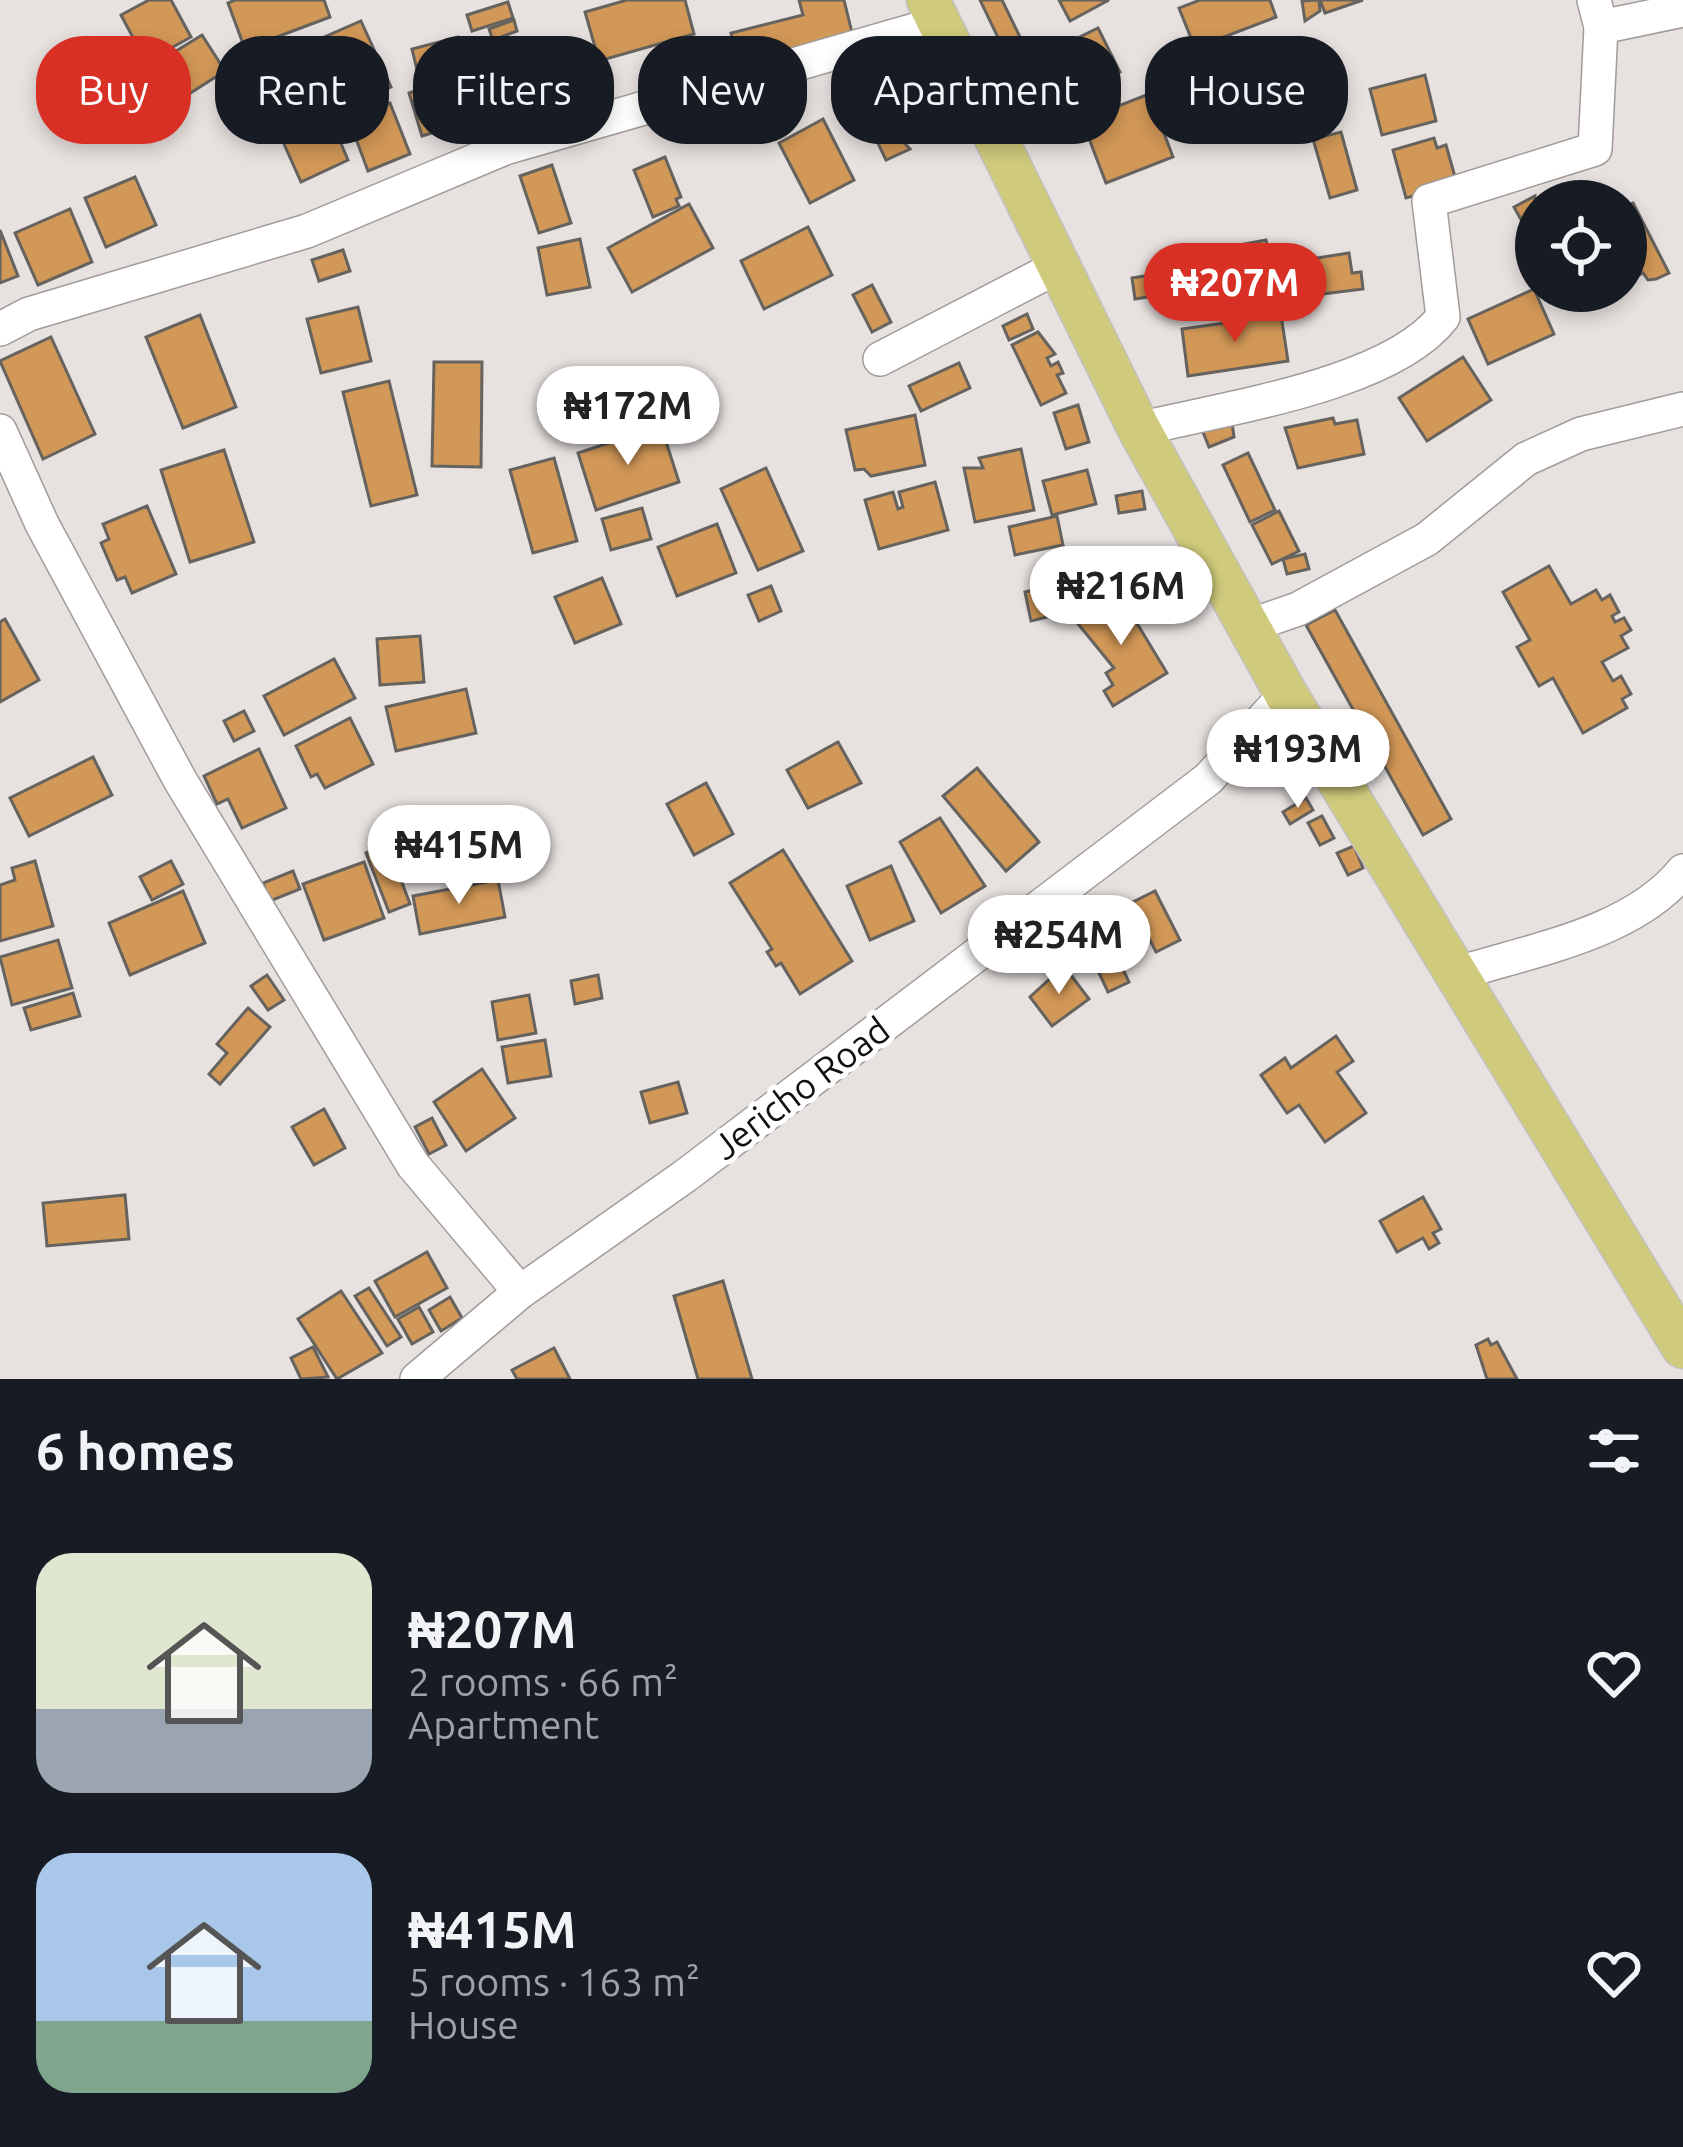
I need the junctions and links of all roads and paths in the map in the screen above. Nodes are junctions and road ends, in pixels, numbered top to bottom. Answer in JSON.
{"nodes":[{"id":1,"x":1683,"y":10,"type":"edge"},
{"id":2,"x":933,"y":12,"type":"edge"},
{"id":3,"x":1597,"y":13,"type":"edge"},
{"id":4,"x":1059,"y":266,"type":"junction"},
{"id":5,"x":0,"y":329,"type":"edge"},
{"id":6,"x":880,"y":359,"type":"dead end"},
{"id":7,"x":1683,"y":409,"type":"edge"},
{"id":8,"x":1139,"y":430,"type":"junction"},
{"id":9,"x":2,"y":442,"type":"edge"},
{"id":10,"x":1252,"y":625,"type":"junction"},
{"id":11,"x":1286,"y":694,"type":"junction"},
{"id":12,"x":1683,"y":871,"type":"edge"},
{"id":13,"x":1456,"y":974,"type":"junction"},
{"id":14,"x":520,"y":1292,"type":"junction"},
{"id":15,"x":1683,"y":1347,"type":"edge"},
{"id":16,"x":417,"y":1379,"type":"edge"}],
"edges":[{"from":1,"to":3,"type":"street"},
{"from":2,"to":4,"type":"main road"},
{"from":2,"to":5,"type":"street"},
{"from":3,"to":8,"type":"street"},
{"from":4,"to":6,"type":"street"},
{"from":4,"to":8,"type":"main road"},
{"from":7,"to":10,"type":"street"},
{"from":8,"to":10,"type":"main road"},
{"from":9,"to":14,"type":"street"},
{"from":10,"to":11,"type":"main road"},
{"from":11,"to":13,"type":"main road"},
{"from":11,"to":14,"type":"street","name":"Jericho Road"},
{"from":12,"to":13,"type":"street"},
{"from":13,"to":15,"type":"main road"},
{"from":14,"to":16,"type":"street","name":"Jericho Road"}]}
